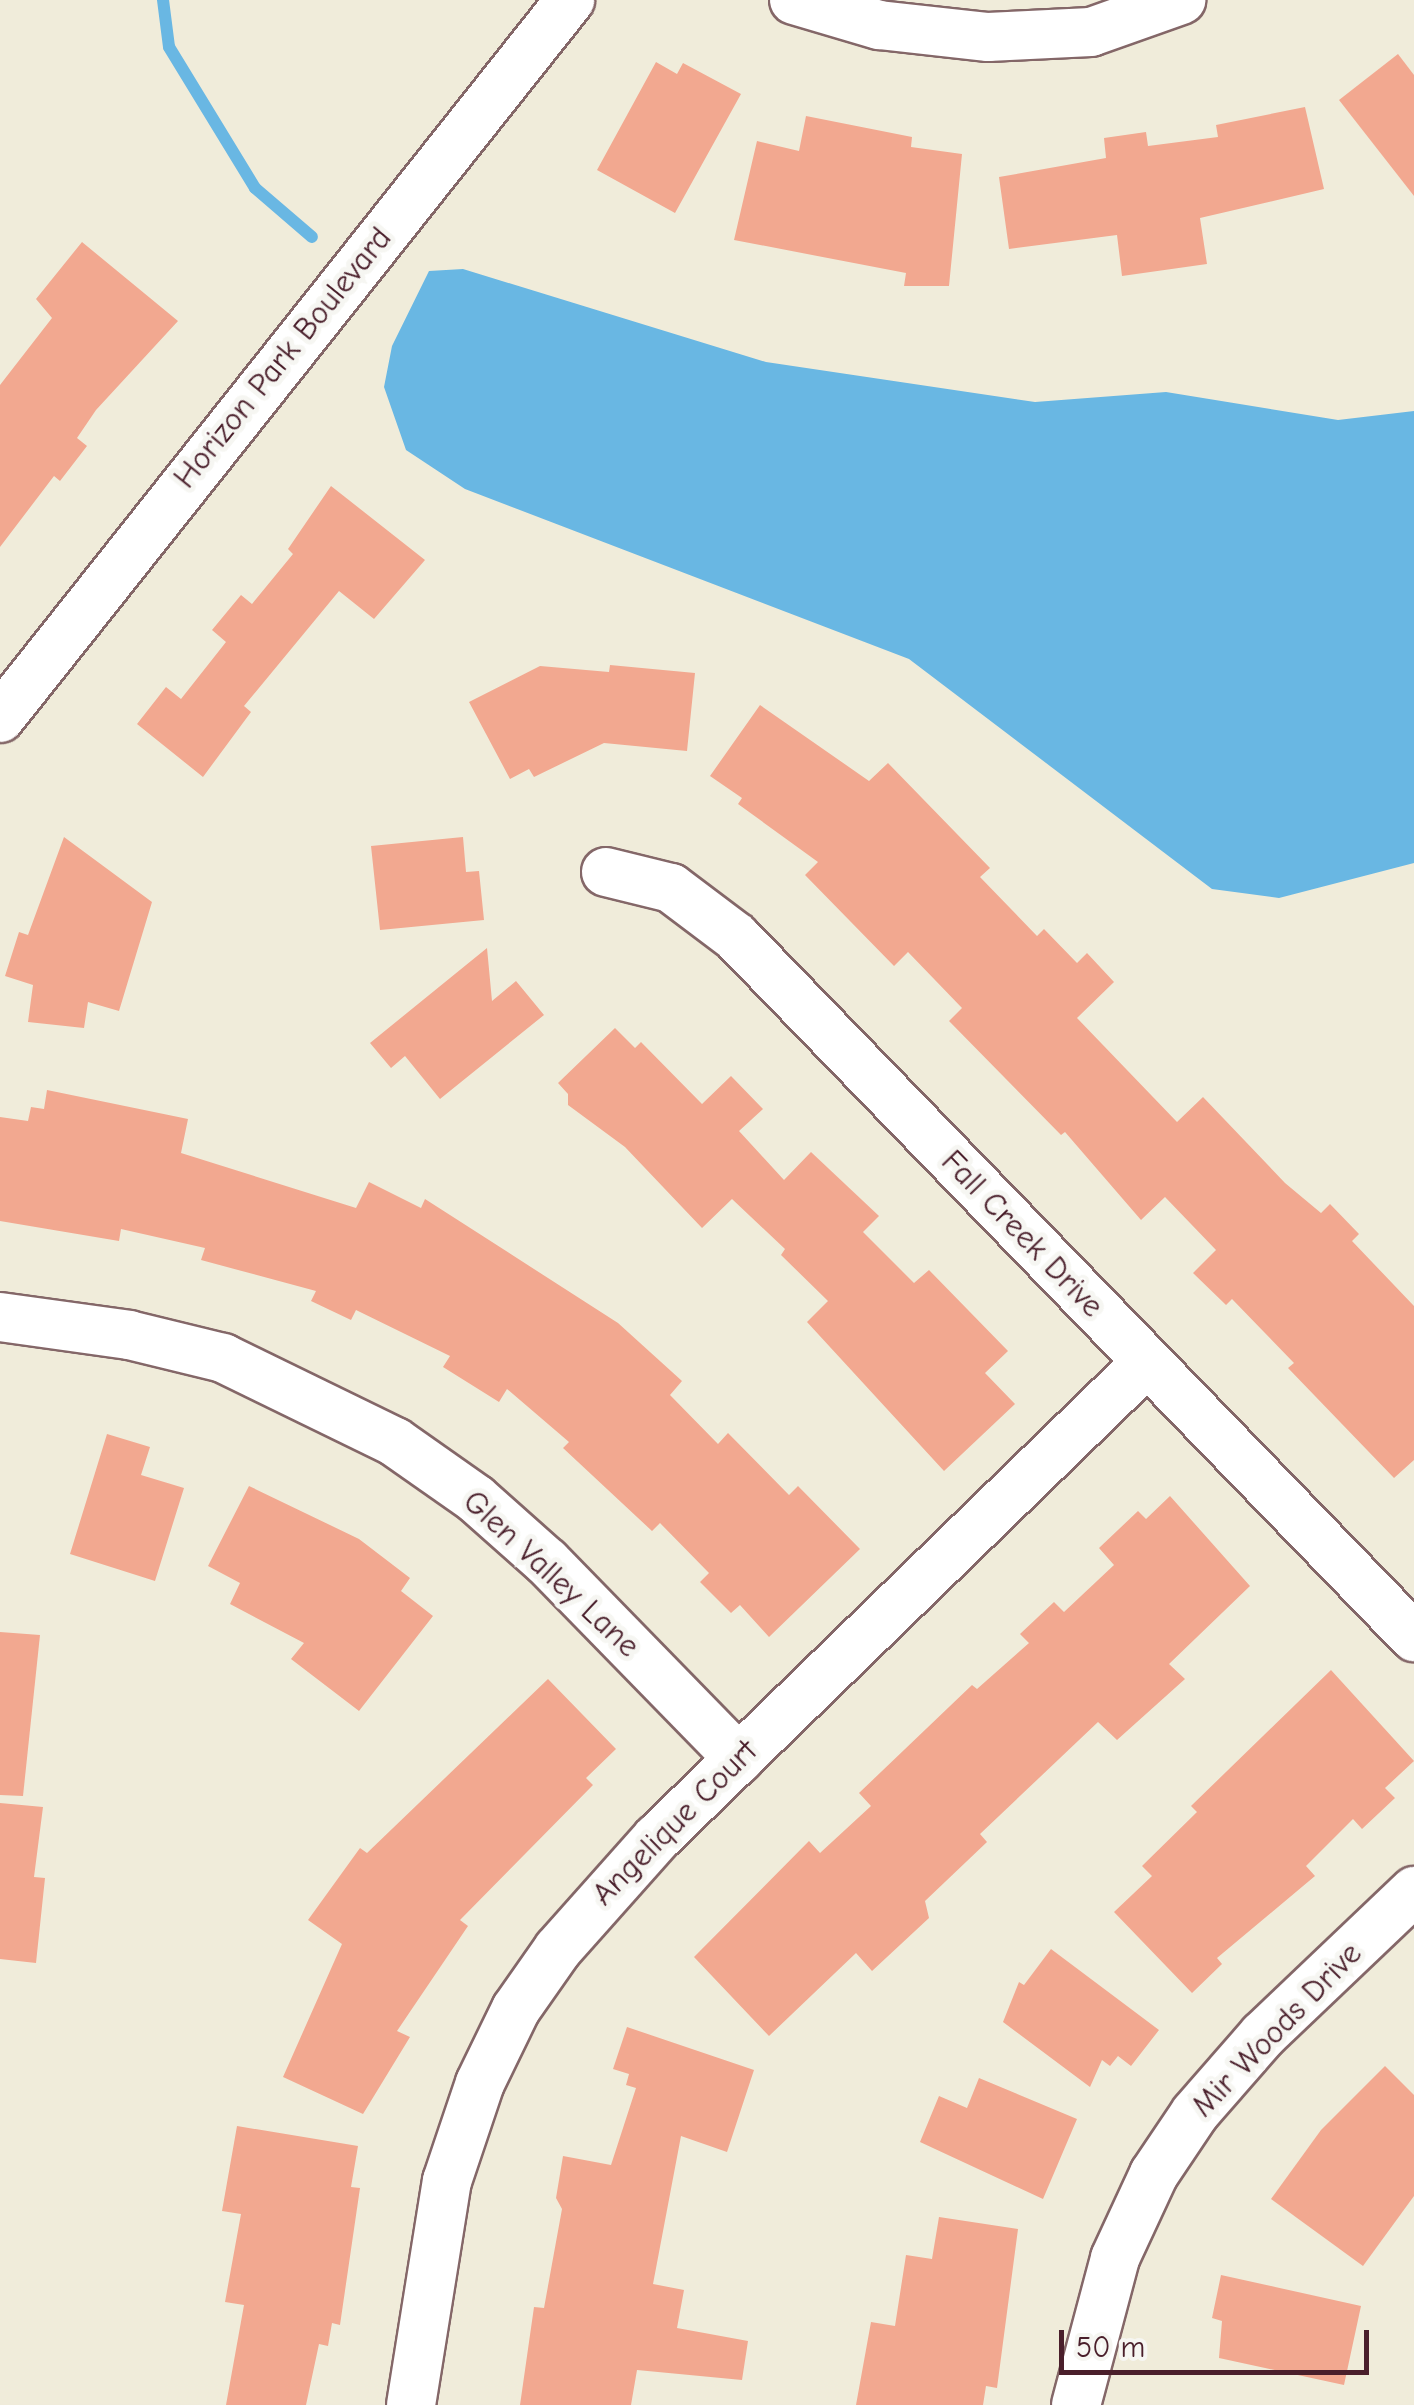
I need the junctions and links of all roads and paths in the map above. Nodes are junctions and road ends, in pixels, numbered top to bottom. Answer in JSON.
{"nodes":[{"id":1,"x":570,"y":0,"type":"edge"},
{"id":2,"x":794,"y":0,"type":"edge"},
{"id":3,"x":1181,"y":0,"type":"edge"},
{"id":4,"x":4,"y":704,"type":"edge"},
{"id":5,"x":606,"y":872,"type":"dead end"},
{"id":6,"x":0,"y":1317,"type":"edge"},
{"id":7,"x":1146,"y":1363,"type":"junction"},
{"id":8,"x":1414,"y":1637,"type":"edge"},
{"id":9,"x":738,"y":1759,"type":"junction"},
{"id":10,"x":1414,"y":1891,"type":"edge"},
{"id":11,"x":411,"y":2405,"type":"edge"},
{"id":12,"x":1076,"y":2405,"type":"edge"}],
"edges":[{"from":1,"to":4,"type":"street","name":"Horizon Park Boulevard"},
{"from":2,"to":3,"type":"street"},
{"from":5,"to":7,"type":"street","name":"Fall Creek Drive"},
{"from":6,"to":9,"type":"street","name":"Glen Valley Lane"},
{"from":7,"to":8,"type":"street","name":"Fall Creek Drive"},
{"from":7,"to":9,"type":"street","name":"Angelique Court"},
{"from":9,"to":11,"type":"street","name":"Angelique Court"},
{"from":10,"to":12,"type":"street","name":"Mir Woods Drive"}]}
